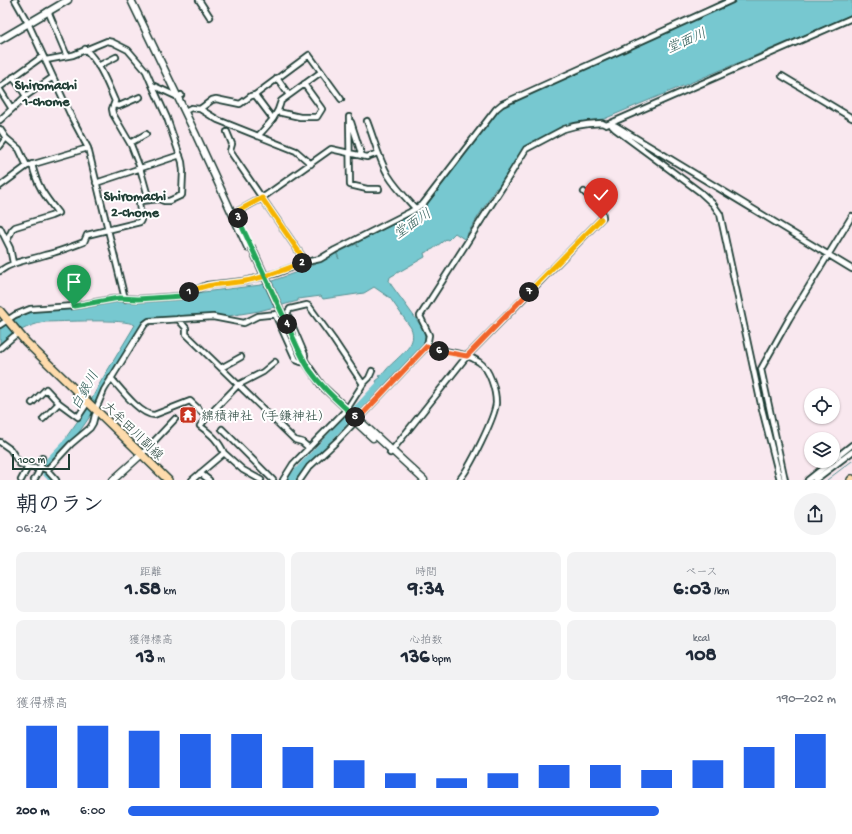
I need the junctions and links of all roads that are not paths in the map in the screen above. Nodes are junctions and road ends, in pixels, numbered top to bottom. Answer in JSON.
{"nodes":[{"id":1,"x":15,"y":0,"type":"edge"},
{"id":2,"x":68,"y":0,"type":"edge"},
{"id":3,"x":131,"y":0,"type":"edge"},
{"id":4,"x":135,"y":0,"type":"edge"},
{"id":5,"x":199,"y":0,"type":"edge"},
{"id":6,"x":732,"y":0,"type":"edge"},
{"id":7,"x":48,"y":12,"type":"junction"},
{"id":8,"x":210,"y":17,"type":"dead end"},
{"id":9,"x":852,"y":18,"type":"edge"},
{"id":10,"x":28,"y":23,"type":"junction"},
{"id":11,"x":0,"y":40,"type":"edge"},
{"id":12,"x":85,"y":49,"type":"junction"},
{"id":13,"x":67,"y":56,"type":"junction"},
{"id":14,"x":116,"y":57,"type":"dead end"},
{"id":15,"x":45,"y":58,"type":"junction"},
{"id":16,"x":98,"y":66,"type":"junction"},
{"id":17,"x":321,"y":72,"type":"junction"},
{"id":18,"x":782,"y":76,"type":"dead end"},
{"id":19,"x":13,"y":77,"type":"junction"},
{"id":20,"x":53,"y":77,"type":"junction"},
{"id":21,"x":277,"y":78,"type":"junction"},
{"id":22,"x":304,"y":84,"type":"junction"},
{"id":23,"x":152,"y":85,"type":"junction"},
{"id":24,"x":0,"y":86,"type":"edge"},
{"id":25,"x":0,"y":90,"type":"edge"},
{"id":26,"x":289,"y":95,"type":"junction"},
{"id":27,"x":26,"y":96,"type":"junction"},
{"id":28,"x":179,"y":96,"type":"junction"},
{"id":29,"x":254,"y":96,"type":"junction"},
{"id":30,"x":140,"y":97,"type":"dead end"},
{"id":31,"x":341,"y":99,"type":"dead end"},
{"id":32,"x":114,"y":105,"type":"junction"},
{"id":33,"x":200,"y":109,"type":"junction"},
{"id":34,"x":12,"y":110,"type":"junction"},
{"id":35,"x":186,"y":110,"type":"junction"},
{"id":36,"x":278,"y":112,"type":"junction"},
{"id":37,"x":852,"y":118,"type":"edge"},
{"id":38,"x":273,"y":119,"type":"junction"},
{"id":39,"x":0,"y":120,"type":"edge"},
{"id":40,"x":367,"y":121,"type":"dead end"},
{"id":41,"x":611,"y":123,"type":"junction"},
{"id":42,"x":0,"y":129,"type":"edge"},
{"id":43,"x":227,"y":132,"type":"dead end"},
{"id":44,"x":146,"y":134,"type":"dead end"},
{"id":45,"x":258,"y":136,"type":"junction"},
{"id":46,"x":6,"y":138,"type":"junction"},
{"id":47,"x":130,"y":143,"type":"junction"},
{"id":48,"x":0,"y":146,"type":"edge"},
{"id":49,"x":88,"y":148,"type":"junction"},
{"id":50,"x":378,"y":153,"type":"junction"},
{"id":51,"x":350,"y":154,"type":"junction"},
{"id":52,"x":180,"y":155,"type":"junction"},
{"id":53,"x":362,"y":156,"type":"junction"},
{"id":54,"x":32,"y":164,"type":"junction"},
{"id":55,"x":310,"y":164,"type":"junction"},
{"id":56,"x":27,"y":166,"type":"junction"},
{"id":57,"x":140,"y":168,"type":"junction"},
{"id":58,"x":96,"y":183,"type":"junction"},
{"id":59,"x":0,"y":186,"type":"edge"},
{"id":60,"x":379,"y":189,"type":"dead end"},
{"id":61,"x":584,"y":192,"type":"dead end"},
{"id":62,"x":262,"y":198,"type":"junction"},
{"id":63,"x":149,"y":200,"type":"junction"},
{"id":64,"x":416,"y":209,"type":"junction"},
{"id":65,"x":234,"y":213,"type":"junction"},
{"id":66,"x":852,"y":216,"type":"edge"},
{"id":67,"x":0,"y":228,"type":"edge"},
{"id":68,"x":109,"y":230,"type":"junction"},
{"id":69,"x":7,"y":241,"type":"junction"},
{"id":70,"x":829,"y":255,"type":"junction"},
{"id":71,"x":306,"y":262,"type":"junction"},
{"id":72,"x":13,"y":263,"type":"junction"},
{"id":73,"x":852,"y":269,"type":"edge"},
{"id":74,"x":0,"y":271,"type":"edge"},
{"id":75,"x":125,"y":299,"type":"junction"},
{"id":76,"x":0,"y":311,"type":"edge"},
{"id":77,"x":287,"y":313,"type":"junction"},
{"id":78,"x":274,"y":314,"type":"junction"},
{"id":79,"x":178,"y":319,"type":"junction"},
{"id":80,"x":8,"y":320,"type":"junction"},
{"id":81,"x":0,"y":325,"type":"edge"},
{"id":82,"x":18,"y":333,"type":"junction"},
{"id":83,"x":427,"y":346,"type":"junction"},
{"id":84,"x":0,"y":348,"type":"edge"},
{"id":85,"x":241,"y":356,"type":"dead end"},
{"id":86,"x":467,"y":356,"type":"junction"},
{"id":87,"x":302,"y":361,"type":"junction"},
{"id":88,"x":275,"y":362,"type":"dead end"},
{"id":89,"x":221,"y":368,"type":"junction"},
{"id":90,"x":372,"y":371,"type":"dead end"},
{"id":91,"x":112,"y":378,"type":"junction"},
{"id":92,"x":363,"y":384,"type":"junction"},
{"id":93,"x":238,"y":385,"type":"junction"},
{"id":94,"x":88,"y":402,"type":"junction"},
{"id":95,"x":32,"y":403,"type":"dead end"},
{"id":96,"x":59,"y":403,"type":"junction"},
{"id":97,"x":97,"y":410,"type":"junction"},
{"id":98,"x":346,"y":410,"type":"junction"},
{"id":99,"x":207,"y":417,"type":"junction"},
{"id":100,"x":43,"y":419,"type":"dead end"},
{"id":101,"x":175,"y":419,"type":"dead end"},
{"id":102,"x":356,"y":420,"type":"junction"},
{"id":103,"x":222,"y":429,"type":"dead end"},
{"id":104,"x":0,"y":442,"type":"edge"},
{"id":105,"x":852,"y":445,"type":"edge"},
{"id":106,"x":309,"y":448,"type":"junction"},
{"id":107,"x":391,"y":452,"type":"junction"},
{"id":108,"x":852,"y":452,"type":"edge"},
{"id":109,"x":224,"y":453,"type":"junction"},
{"id":110,"x":142,"y":454,"type":"junction"},
{"id":111,"x":840,"y":455,"type":"edge"},
{"id":112,"x":42,"y":458,"type":"dead end"},
{"id":113,"x":28,"y":467,"type":"junction"},
{"id":114,"x":40,"y":468,"type":"junction"},
{"id":115,"x":824,"y":468,"type":"edge"},
{"id":116,"x":47,"y":470,"type":"junction"},
{"id":117,"x":200,"y":473,"type":"junction"},
{"id":118,"x":21,"y":480,"type":"edge"},
{"id":119,"x":34,"y":480,"type":"edge"},
{"id":120,"x":56,"y":480,"type":"edge"},
{"id":121,"x":113,"y":480,"type":"edge"},
{"id":122,"x":168,"y":480,"type":"edge"},
{"id":123,"x":192,"y":480,"type":"edge"},
{"id":124,"x":209,"y":480,"type":"edge"},
{"id":125,"x":261,"y":480,"type":"edge"},
{"id":126,"x":273,"y":480,"type":"edge"},
{"id":127,"x":283,"y":480,"type":"edge"},
{"id":128,"x":300,"y":480,"type":"edge"},
{"id":129,"x":418,"y":480,"type":"edge"},
{"id":130,"x":424,"y":480,"type":"edge"},
{"id":131,"x":459,"y":480,"type":"edge"},
{"id":132,"x":780,"y":480,"type":"edge"},
{"id":133,"x":785,"y":480,"type":"edge"},
{"id":134,"x":808,"y":480,"type":"edge"},
{"id":135,"x":815,"y":480,"type":"edge"}],
"edges":[{"from":1,"to":10,"type":"street"},
{"from":2,"to":7,"type":"street"},
{"from":3,"to":28,"type":"street"},
{"from":4,"to":28,"type":"street"},
{"from":5,"to":8,"type":"street"},
{"from":6,"to":64,"type":"street"},
{"from":7,"to":10,"type":"street"},
{"from":7,"to":13,"type":"street"},
{"from":9,"to":41,"type":"street"},
{"from":10,"to":11,"type":"street"},
{"from":10,"to":15,"type":"street"},
{"from":12,"to":13,"type":"street"},
{"from":12,"to":16,"type":"street"},
{"from":12,"to":23,"type":"street"},
{"from":13,"to":15,"type":"street"},
{"from":14,"to":16,"type":"street"},
{"from":15,"to":19,"type":"street"},
{"from":15,"to":20,"type":"street"},
{"from":16,"to":32,"type":"street"},
{"from":17,"to":21,"type":"street"},
{"from":17,"to":22,"type":"street"},
{"from":17,"to":31,"type":"street"},
{"from":18,"to":37,"type":"street"},
{"from":19,"to":24,"type":"street"},
{"from":19,"to":27,"type":"street"},
{"from":20,"to":27,"type":"street"},
{"from":20,"to":49,"type":"street"},
{"from":21,"to":26,"type":"street"},
{"from":21,"to":29,"type":"street"},
{"from":22,"to":26,"type":"street"},
{"from":22,"to":36,"type":"street"},
{"from":23,"to":28,"type":"street"},
{"from":23,"to":52,"type":"street"},
{"from":25,"to":34,"type":"street"},
{"from":26,"to":36,"type":"street"},
{"from":27,"to":34,"type":"street"},
{"from":28,"to":35,"type":"street"},
{"from":29,"to":33,"type":"street"},
{"from":29,"to":38,"type":"street"},
{"from":30,"to":32,"type":"street"},
{"from":32,"to":47,"type":"street"},
{"from":33,"to":35,"type":"street"},
{"from":33,"to":45,"type":"street"},
{"from":34,"to":39,"type":"street"},
{"from":35,"to":65,"type":"street"},
{"from":36,"to":38,"type":"street"},
{"from":38,"to":45,"type":"street"},
{"from":40,"to":50,"type":"street"},
{"from":41,"to":70,"type":"street"},
{"from":41,"to":83,"type":"street"},
{"from":41,"to":132,"type":"street"},
{"from":42,"to":46,"type":"street"},
{"from":43,"to":62,"type":"street"},
{"from":44,"to":47,"type":"street"},
{"from":45,"to":55,"type":"street"},
{"from":46,"to":48,"type":"street"},
{"from":46,"to":56,"type":"street"},
{"from":47,"to":57,"type":"street"},
{"from":49,"to":54,"type":"street"},
{"from":49,"to":58,"type":"street"},
{"from":50,"to":53,"type":"street"},
{"from":50,"to":64,"type":"street"},
{"from":51,"to":53,"type":"street"},
{"from":51,"to":53,"type":"street"},
{"from":51,"to":55,"type":"street"},
{"from":51,"to":60,"type":"street"},
{"from":52,"to":57,"type":"street"},
{"from":52,"to":63,"type":"street"},
{"from":54,"to":56,"type":"street"},
{"from":54,"to":69,"type":"street"},
{"from":55,"to":62,"type":"street"},
{"from":56,"to":59,"type":"street"},
{"from":57,"to":58,"type":"street"},
{"from":57,"to":63,"type":"street"},
{"from":58,"to":68,"type":"street"},
{"from":61,"to":86,"type":"street"},
{"from":62,"to":65,"type":"street"},
{"from":62,"to":71,"type":"street"},
{"from":63,"to":68,"type":"street"},
{"from":64,"to":71,"type":"street"},
{"from":65,"to":87,"type":"street"},
{"from":66,"to":70,"type":"street"},
{"from":67,"to":69,"type":"street"},
{"from":68,"to":72,"type":"street"},
{"from":68,"to":75,"type":"street"},
{"from":69,"to":72,"type":"street"},
{"from":70,"to":73,"type":"street"},
{"from":70,"to":133,"type":"street"},
{"from":71,"to":75,"type":"street"},
{"from":72,"to":74,"type":"street"},
{"from":75,"to":80,"type":"street"},
{"from":76,"to":80,"type":"main road","name":"大牟田川副線"},
{"from":77,"to":78,"type":"street"},
{"from":77,"to":87,"type":"street"},
{"from":77,"to":92,"type":"street"},
{"from":78,"to":79,"type":"street"},
{"from":78,"to":87,"type":"street"},
{"from":79,"to":89,"type":"street"},
{"from":79,"to":91,"type":"street"},
{"from":80,"to":81,"type":"street"},
{"from":80,"to":82,"type":"main road","name":"大牟田川副線"},
{"from":82,"to":84,"type":"street"},
{"from":82,"to":94,"type":"main road","name":"大牟田川副線"},
{"from":83,"to":86,"type":"street"},
{"from":83,"to":102,"type":"street"},
{"from":85,"to":89,"type":"street"},
{"from":86,"to":107,"type":"street"},
{"from":86,"to":131,"type":"street"},
{"from":87,"to":98,"type":"street"},
{"from":88,"to":93,"type":"street"},
{"from":89,"to":93,"type":"street"},
{"from":90,"to":92,"type":"street"},
{"from":91,"to":97,"type":"street"},
{"from":91,"to":99,"type":"street"},
{"from":92,"to":98,"type":"street"},
{"from":93,"to":99,"type":"street"},
{"from":93,"to":106,"type":"street"},
{"from":94,"to":96,"type":"street"},
{"from":94,"to":97,"type":"main road","name":"大牟田川副線"},
{"from":95,"to":96,"type":"street"},
{"from":96,"to":100,"type":"street"},
{"from":97,"to":110,"type":"main road","name":"大牟田川副線"},
{"from":97,"to":116,"type":"street"},
{"from":98,"to":102,"type":"street"},
{"from":98,"to":106,"type":"street"},
{"from":99,"to":109,"type":"street"},
{"from":101,"to":110,"type":"street"},
{"from":102,"to":107,"type":"street"},
{"from":102,"to":128,"type":"street"},
{"from":103,"to":126,"type":"street"},
{"from":104,"to":113,"type":"street"},
{"from":105,"to":111,"type":"street"},
{"from":106,"to":127,"type":"street"},
{"from":107,"to":129,"type":"street"},
{"from":107,"to":130,"type":"street"},
{"from":108,"to":135,"type":"street"},
{"from":109,"to":117,"type":"street"},
{"from":109,"to":125,"type":"street"},
{"from":110,"to":121,"type":"street"},
{"from":110,"to":122,"type":"main road","name":"大牟田川副線"},
{"from":112,"to":114,"type":"street"},
{"from":113,"to":114,"type":"street"},
{"from":113,"to":118,"type":"street"},
{"from":114,"to":116,"type":"street"},
{"from":114,"to":119,"type":"street"},
{"from":115,"to":134,"type":"street"},
{"from":116,"to":120,"type":"street"},
{"from":117,"to":123,"type":"street"},
{"from":117,"to":124,"type":"street"}]}
